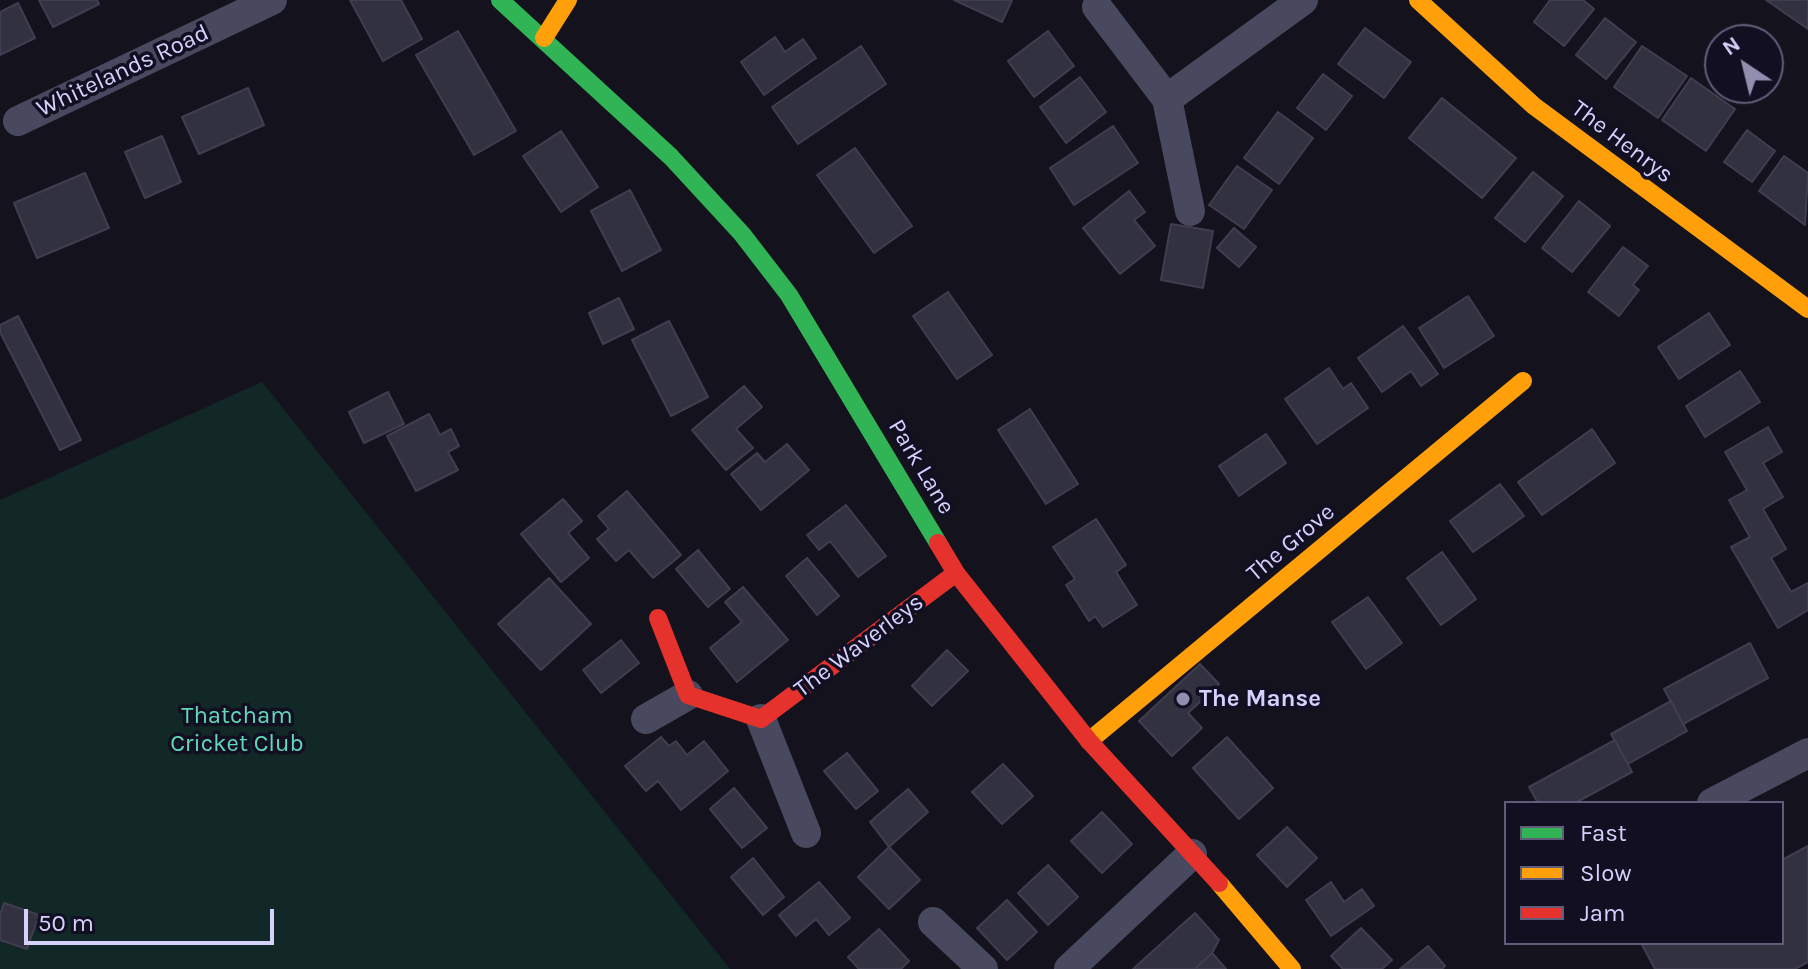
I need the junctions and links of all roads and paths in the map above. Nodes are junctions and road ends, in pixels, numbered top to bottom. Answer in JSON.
{"nodes":[{"id":1,"x":272,"y":0,"type":"edge"},
{"id":2,"x":500,"y":0,"type":"edge"},
{"id":3,"x":568,"y":0,"type":"edge"},
{"id":4,"x":1303,"y":0,"type":"edge"},
{"id":5,"x":1418,"y":0,"type":"edge"},
{"id":6,"x":1097,"y":7,"type":"dead end"},
{"id":7,"x":544,"y":38,"type":"junction"},
{"id":8,"x":1167,"y":99,"type":"junction"},
{"id":9,"x":18,"y":121,"type":"dead end"},
{"id":10,"x":1190,"y":211,"type":"dead end"},
{"id":11,"x":1808,"y":309,"type":"edge"},
{"id":12,"x":1523,"y":381,"type":"dead end"},
{"id":13,"x":956,"y":573,"type":"junction"},
{"id":14,"x":658,"y":618,"type":"dead end"},
{"id":15,"x":688,"y":695,"type":"junction"},
{"id":16,"x":646,"y":719,"type":"dead end"},
{"id":17,"x":761,"y":719,"type":"junction"},
{"id":18,"x":1089,"y":741,"type":"junction"},
{"id":19,"x":1808,"y":753,"type":"edge"},
{"id":20,"x":1716,"y":801,"type":"edge"},
{"id":21,"x":806,"y":833,"type":"dead end"},
{"id":22,"x":1192,"y":854,"type":"junction"},
{"id":23,"x":933,"y":922,"type":"dead end"},
{"id":24,"x":983,"y":969,"type":"edge"},
{"id":25,"x":1069,"y":969,"type":"edge"},
{"id":26,"x":1292,"y":969,"type":"edge"}],
"edges":[{"from":1,"to":9,"type":"street","name":"Whitelands Road"},
{"from":2,"to":7,"type":"street","name":"Park Lane"},
{"from":3,"to":7,"type":"street"},
{"from":4,"to":8,"type":"street"},
{"from":5,"to":11,"type":"street","name":"The Henrys"},
{"from":6,"to":8,"type":"street"},
{"from":7,"to":13,"type":"street","name":"Park Lane"},
{"from":8,"to":10,"type":"street"},
{"from":12,"to":18,"type":"street","name":"The Grove"},
{"from":13,"to":17,"type":"street","name":"The Waverleys"},
{"from":13,"to":18,"type":"street","name":"Park Lane"},
{"from":14,"to":15,"type":"street"},
{"from":15,"to":16,"type":"street"},
{"from":15,"to":17,"type":"street"},
{"from":17,"to":21,"type":"street"},
{"from":18,"to":22,"type":"street","name":"Park Lane"},
{"from":19,"to":20,"type":"street"},
{"from":22,"to":25,"type":"street"},
{"from":22,"to":26,"type":"street","name":"Park Lane"},
{"from":23,"to":24,"type":"street"}]}
